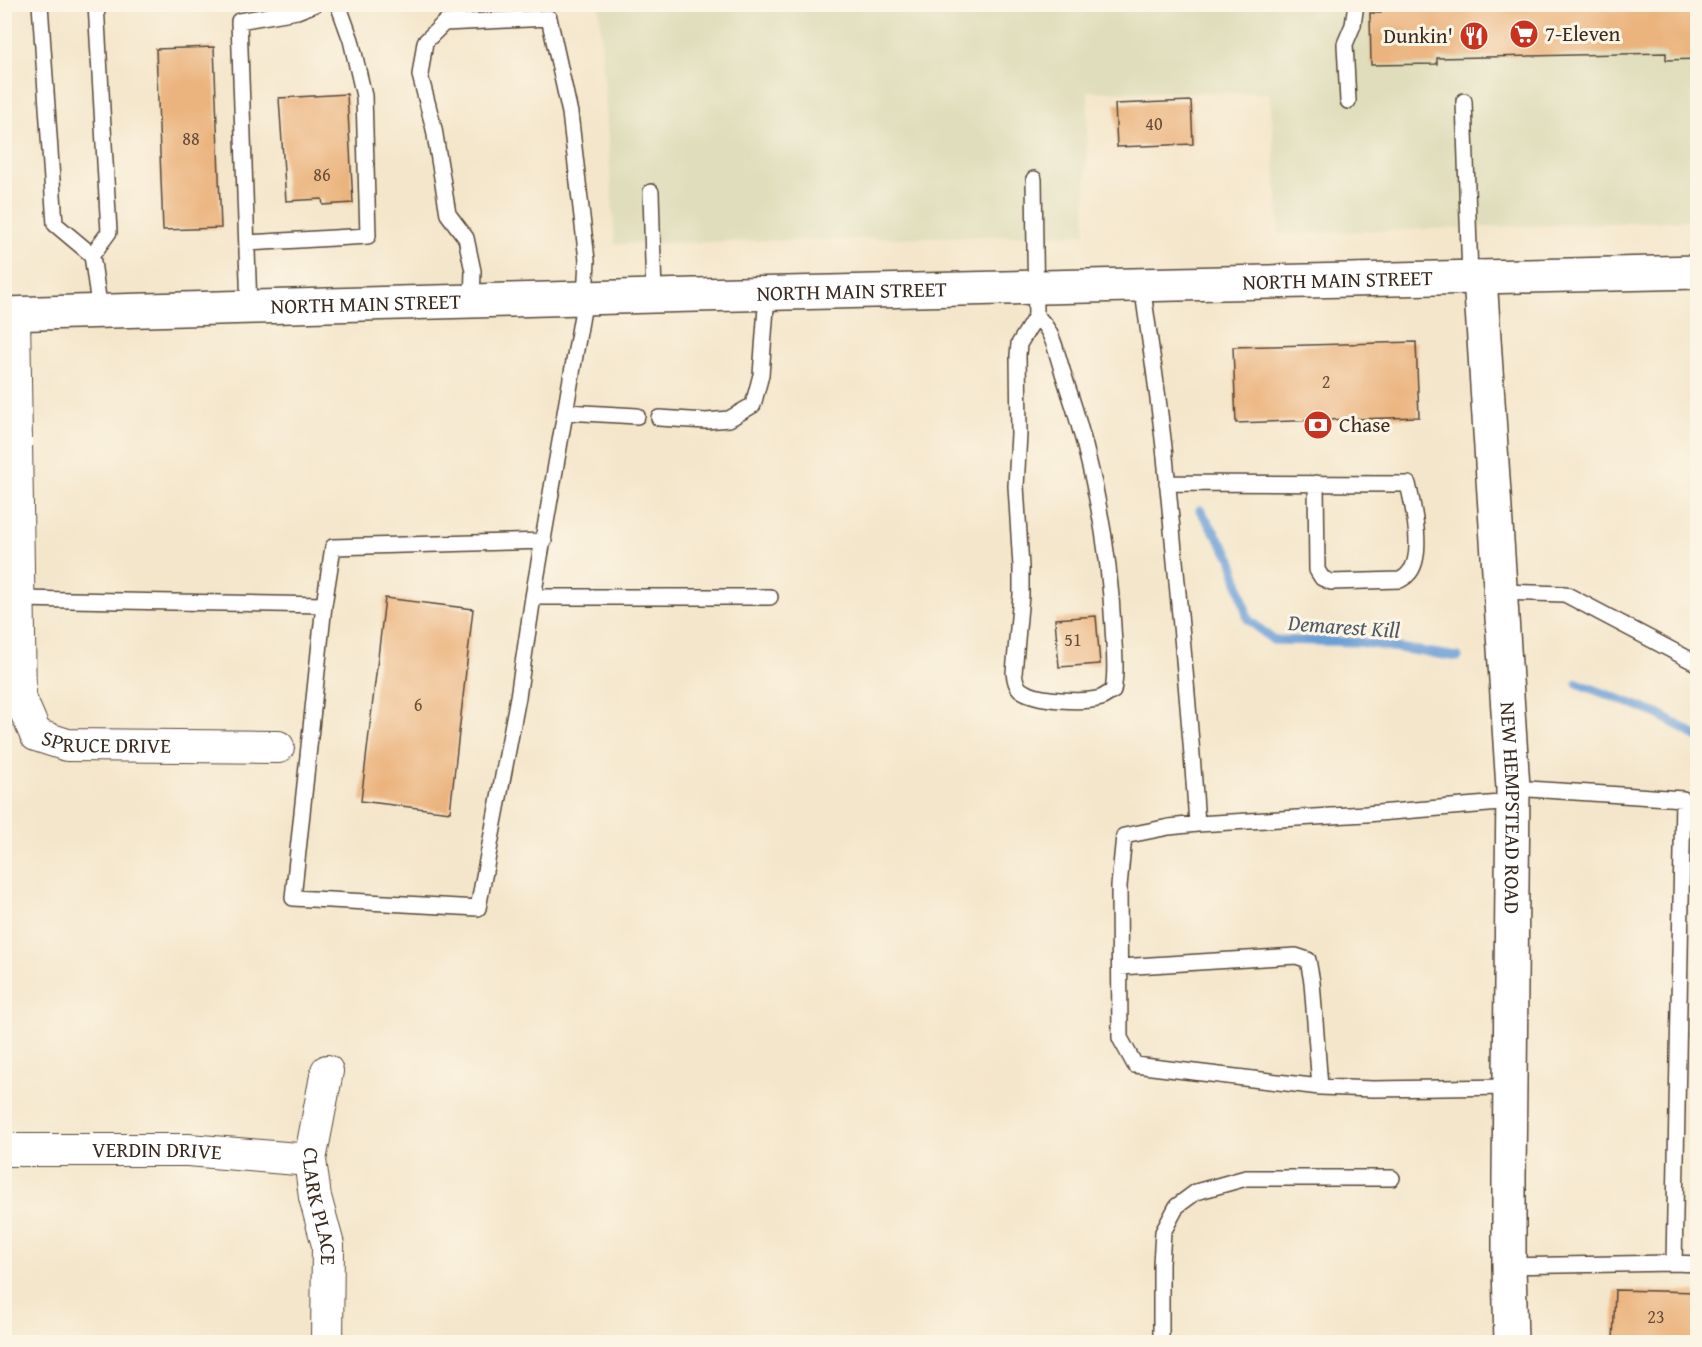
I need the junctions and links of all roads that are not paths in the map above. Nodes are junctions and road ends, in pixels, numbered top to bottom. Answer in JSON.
{"nodes":[{"id":1,"x":40,"y":4,"type":"edge"},
{"id":2,"x":96,"y":4,"type":"edge"},
{"id":3,"x":315,"y":4,"type":"edge"},
{"id":4,"x":338,"y":4,"type":"edge"},
{"id":5,"x":1356,"y":4,"type":"edge"},
{"id":6,"x":1348,"y":100,"type":"dead end"},
{"id":7,"x":1464,"y":101,"type":"dead end"},
{"id":8,"x":1034,"y":179,"type":"dead end"},
{"id":9,"x":651,"y":192,"type":"dead end"},
{"id":10,"x":247,"y":243,"type":"junction"},
{"id":11,"x":92,"y":255,"type":"junction"},
{"id":12,"x":1698,"y":272,"type":"edge"},
{"id":13,"x":1475,"y":277,"type":"junction"},
{"id":14,"x":1142,"y":285,"type":"junction"},
{"id":15,"x":766,"y":294,"type":"junction"},
{"id":16,"x":654,"y":296,"type":"junction"},
{"id":17,"x":585,"y":298,"type":"junction"},
{"id":18,"x":472,"y":302,"type":"junction"},
{"id":19,"x":1036,"y":302,"type":"junction"},
{"id":20,"x":249,"y":308,"type":"junction"},
{"id":21,"x":100,"y":312,"type":"junction"},
{"id":22,"x":9,"y":314,"type":"edge"},
{"id":23,"x":566,"y":412,"type":"junction"},
{"id":24,"x":637,"y":416,"type":"dead end"},
{"id":25,"x":659,"y":418,"type":"dead end"},
{"id":26,"x":1167,"y":483,"type":"junction"},
{"id":27,"x":1316,"y":483,"type":"junction"},
{"id":28,"x":544,"y":541,"type":"junction"},
{"id":29,"x":1500,"y":592,"type":"junction"},
{"id":30,"x":533,"y":597,"type":"junction"},
{"id":31,"x":770,"y":597,"type":"dead end"},
{"id":32,"x":19,"y":599,"type":"junction"},
{"id":33,"x":324,"y":605,"type":"junction"},
{"id":34,"x":1698,"y":664,"type":"edge"},
{"id":35,"x":278,"y":747,"type":"dead end"},
{"id":36,"x":1513,"y":795,"type":"junction"},
{"id":37,"x":1683,"y":799,"type":"junction"},
{"id":38,"x":1698,"y":808,"type":"edge"},
{"id":39,"x":1197,"y":824,"type":"junction"},
{"id":40,"x":1120,"y":967,"type":"junction"},
{"id":41,"x":327,"y":1071,"type":"dead end"},
{"id":42,"x":1320,"y":1087,"type":"junction"},
{"id":43,"x":1510,"y":1087,"type":"junction"},
{"id":44,"x":4,"y":1150,"type":"edge"},
{"id":45,"x":310,"y":1160,"type":"junction"},
{"id":46,"x":1392,"y":1178,"type":"dead end"},
{"id":47,"x":1674,"y":1263,"type":"junction"},
{"id":48,"x":1698,"y":1264,"type":"edge"},
{"id":49,"x":1509,"y":1266,"type":"junction"},
{"id":50,"x":327,"y":1342,"type":"edge"},
{"id":51,"x":1161,"y":1342,"type":"edge"},
{"id":52,"x":1511,"y":1342,"type":"edge"}],
"edges":[{"from":1,"to":11,"type":"lane"},
{"from":2,"to":11,"type":"lane"},
{"from":3,"to":10,"type":"lane"},
{"from":4,"to":10,"type":"lane"},
{"from":5,"to":6,"type":"lane"},
{"from":7,"to":13,"type":"lane"},
{"from":8,"to":19,"type":"lane"},
{"from":9,"to":16,"type":"lane"},
{"from":10,"to":20,"type":"lane"},
{"from":11,"to":21,"type":"lane"},
{"from":12,"to":13,"type":"street","name":"NORTH MAIN STREET"},
{"from":13,"to":14,"type":"street","name":"NORTH MAIN STREET"},
{"from":13,"to":29,"type":"street","name":"NEW HEMPSTEAD ROAD"},
{"from":14,"to":19,"type":"street","name":"NORTH MAIN STREET"},
{"from":14,"to":26,"type":"lane"},
{"from":15,"to":16,"type":"street","name":"NORTH MAIN STREET"},
{"from":15,"to":19,"type":"street","name":"NORTH MAIN STREET"},
{"from":15,"to":25,"type":"lane"},
{"from":16,"to":17,"type":"street","name":"NORTH MAIN STREET"},
{"from":17,"to":18,"type":"street","name":"NORTH MAIN STREET"},
{"from":17,"to":18,"type":"lane"},
{"from":17,"to":23,"type":"lane"},
{"from":18,"to":20,"type":"street","name":"NORTH MAIN STREET"},
{"from":19,"to":19,"type":"lane"},
{"from":20,"to":21,"type":"street","name":"NORTH MAIN STREET"},
{"from":21,"to":22,"type":"street","name":"NORTH MAIN STREET"},
{"from":22,"to":32,"type":"street","name":"SPRUCE DRIVE"},
{"from":23,"to":24,"type":"lane"},
{"from":23,"to":28,"type":"lane"},
{"from":26,"to":27,"type":"lane"},
{"from":26,"to":39,"type":"lane"},
{"from":27,"to":27,"type":"lane"},
{"from":28,"to":30,"type":"lane"},
{"from":28,"to":33,"type":"lane"},
{"from":29,"to":34,"type":"lane"},
{"from":29,"to":36,"type":"street","name":"NEW HEMPSTEAD ROAD"},
{"from":30,"to":31,"type":"lane"},
{"from":30,"to":33,"type":"lane"},
{"from":32,"to":33,"type":"lane"},
{"from":32,"to":35,"type":"street","name":"SPRUCE DRIVE"},
{"from":36,"to":37,"type":"lane"},
{"from":36,"to":39,"type":"lane"},
{"from":36,"to":43,"type":"street","name":"NEW HEMPSTEAD ROAD"},
{"from":37,"to":38,"type":"lane"},
{"from":37,"to":47,"type":"lane"},
{"from":39,"to":40,"type":"lane"},
{"from":40,"to":42,"type":"lane"},
{"from":40,"to":42,"type":"lane"},
{"from":41,"to":45,"type":"street","name":"CLARK PLACE"},
{"from":42,"to":43,"type":"lane"},
{"from":43,"to":49,"type":"street","name":"NEW HEMPSTEAD ROAD"},
{"from":44,"to":45,"type":"street","name":"VERDIN DRIVE"},
{"from":45,"to":50,"type":"street","name":"CLARK PLACE"},
{"from":46,"to":51,"type":"lane"},
{"from":47,"to":48,"type":"lane"},
{"from":47,"to":49,"type":"lane"},
{"from":49,"to":52,"type":"street","name":"NEW HEMPSTEAD ROAD"}]}
